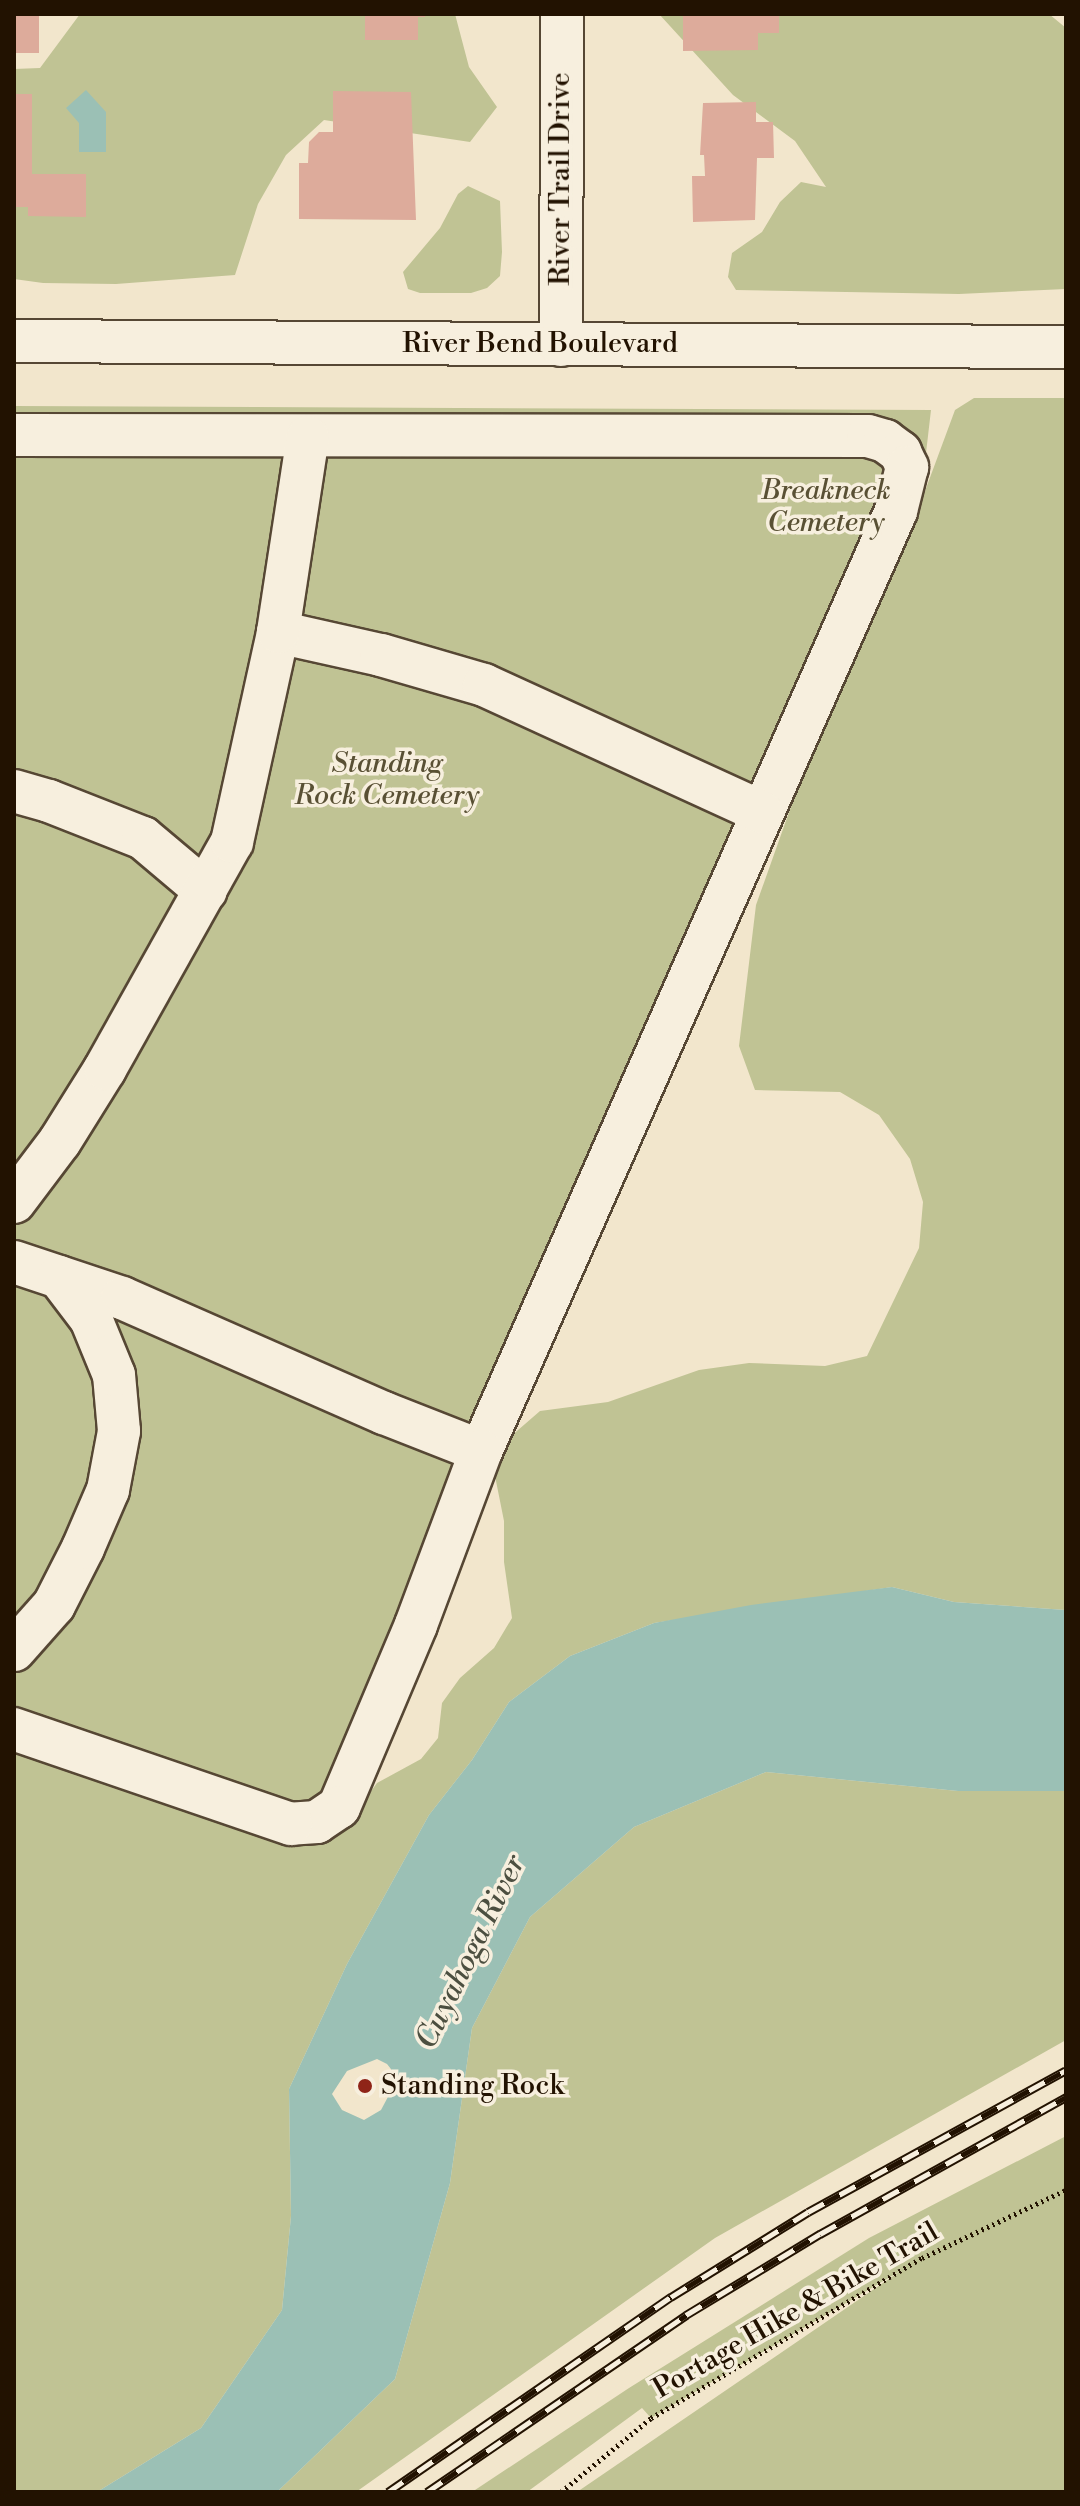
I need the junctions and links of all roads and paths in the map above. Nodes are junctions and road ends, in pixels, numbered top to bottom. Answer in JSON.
{"nodes":[{"id":1,"x":562,"y":14,"type":"edge"},
{"id":2,"x":14,"y":341,"type":"edge"},
{"id":3,"x":561,"y":345,"type":"junction"},
{"id":4,"x":1066,"y":347,"type":"edge"},
{"id":5,"x":14,"y":435,"type":"edge"},
{"id":6,"x":308,"y":437,"type":"junction"},
{"id":7,"x":278,"y":632,"type":"junction"},
{"id":8,"x":14,"y":791,"type":"edge"},
{"id":9,"x":761,"y":812,"type":"junction"},
{"id":10,"x":206,"y":891,"type":"junction"},
{"id":11,"x":14,"y":1202,"type":"edge"},
{"id":12,"x":14,"y":1262,"type":"edge"},
{"id":13,"x":59,"y":1277,"type":"junction"},
{"id":14,"x":481,"y":1451,"type":"junction"},
{"id":15,"x":14,"y":1650,"type":"edge"},
{"id":16,"x":14,"y":1729,"type":"edge"},
{"id":17,"x":1066,"y":2190,"type":"edge"},
{"id":18,"x":561,"y":2492,"type":"edge"}],
"edges":[{"from":1,"to":3,"type":"street","name":"River Trail Drive"},
{"from":2,"to":3,"type":"street","name":"River Bend Boulevard"},
{"from":3,"to":4,"type":"street","name":"River Bend Boulevard"},
{"from":5,"to":6,"type":"street"},
{"from":6,"to":7,"type":"street"},
{"from":6,"to":9,"type":"street"},
{"from":7,"to":9,"type":"street"},
{"from":7,"to":10,"type":"street"},
{"from":8,"to":10,"type":"street"},
{"from":9,"to":14,"type":"street"},
{"from":10,"to":11,"type":"street"},
{"from":12,"to":13,"type":"street"},
{"from":13,"to":14,"type":"street"},
{"from":13,"to":15,"type":"street"},
{"from":14,"to":16,"type":"street"},
{"from":17,"to":18,"type":"path","name":"Portage Hike & Bike Trail"}]}
